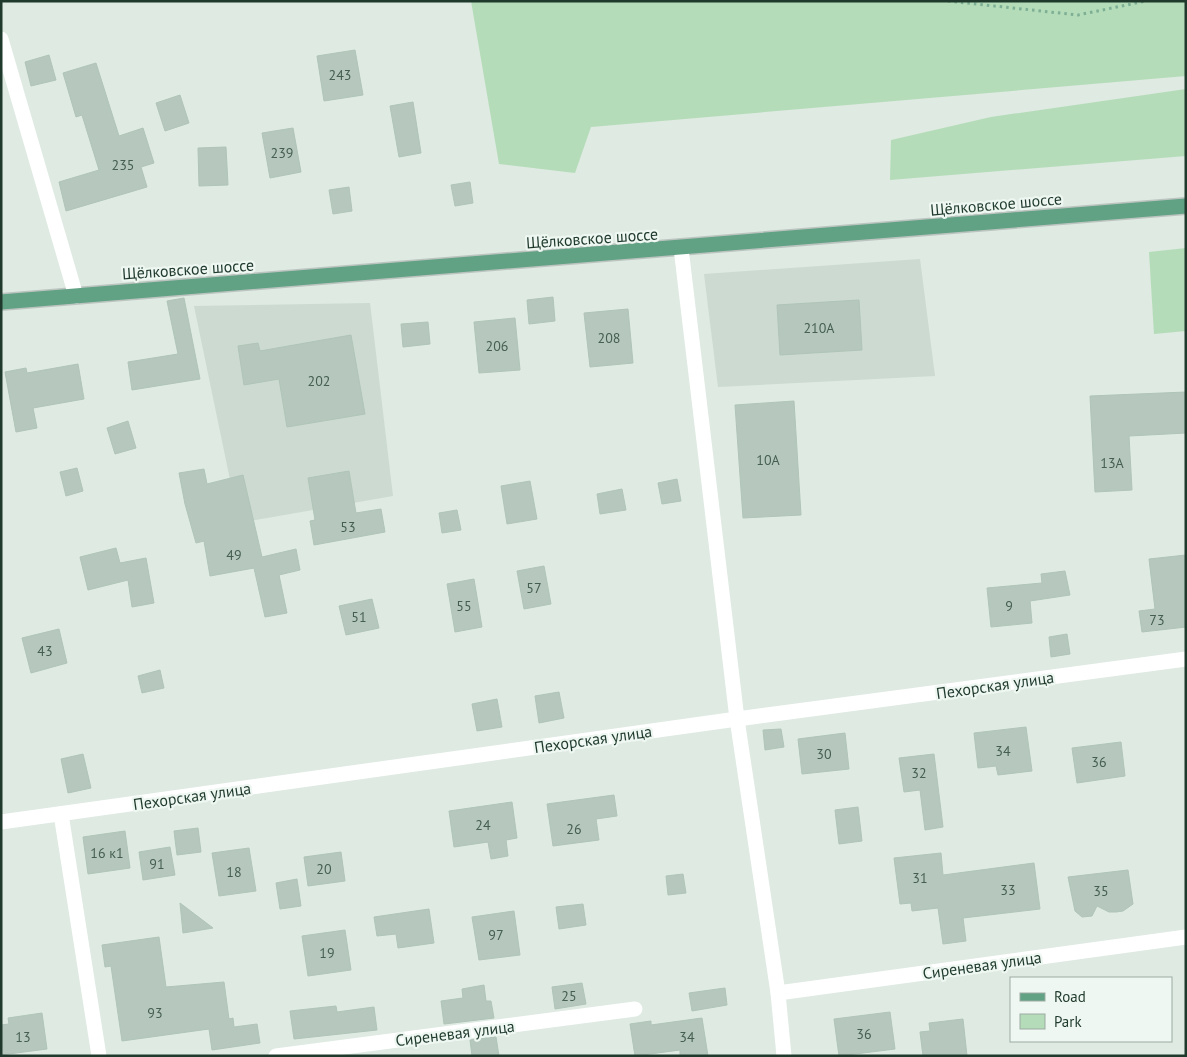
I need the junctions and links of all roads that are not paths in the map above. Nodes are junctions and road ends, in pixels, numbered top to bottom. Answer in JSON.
{"nodes":[{"id":1,"x":1,"y":39,"type":"edge"},
{"id":2,"x":1186,"y":206,"type":"edge"},
{"id":3,"x":681,"y":248,"type":"junction"},
{"id":4,"x":76,"y":296,"type":"junction"},
{"id":5,"x":1,"y":302,"type":"edge"},
{"id":6,"x":1186,"y":659,"type":"edge"},
{"id":7,"x":737,"y":719,"type":"junction"},
{"id":8,"x":61,"y":814,"type":"junction"},
{"id":9,"x":1,"y":822,"type":"edge"},
{"id":10,"x":1186,"y":937,"type":"edge"},
{"id":11,"x":778,"y":993,"type":"junction"},
{"id":12,"x":635,"y":1009,"type":"dead end"},
{"id":13,"x":99,"y":1056,"type":"edge"},
{"id":14,"x":276,"y":1056,"type":"edge"},
{"id":15,"x":784,"y":1056,"type":"edge"}],
"edges":[{"from":1,"to":4,"type":"street"},
{"from":2,"to":3,"type":"main road","name":"Щёлковское шоссе"},
{"from":3,"to":4,"type":"main road","name":"Щёлковское шоссе"},
{"from":3,"to":7,"type":"street"},
{"from":4,"to":5,"type":"main road","name":"Щёлковское шоссе"},
{"from":6,"to":7,"type":"street","name":"Пехорская улица"},
{"from":7,"to":8,"type":"street","name":"Пехорская улица"},
{"from":7,"to":11,"type":"street"},
{"from":8,"to":9,"type":"street","name":"Пехорская улица"},
{"from":8,"to":13,"type":"street"},
{"from":10,"to":11,"type":"street","name":"Сиреневая улица"},
{"from":11,"to":15,"type":"street"},
{"from":12,"to":14,"type":"street","name":"Сиреневая улица"}]}
